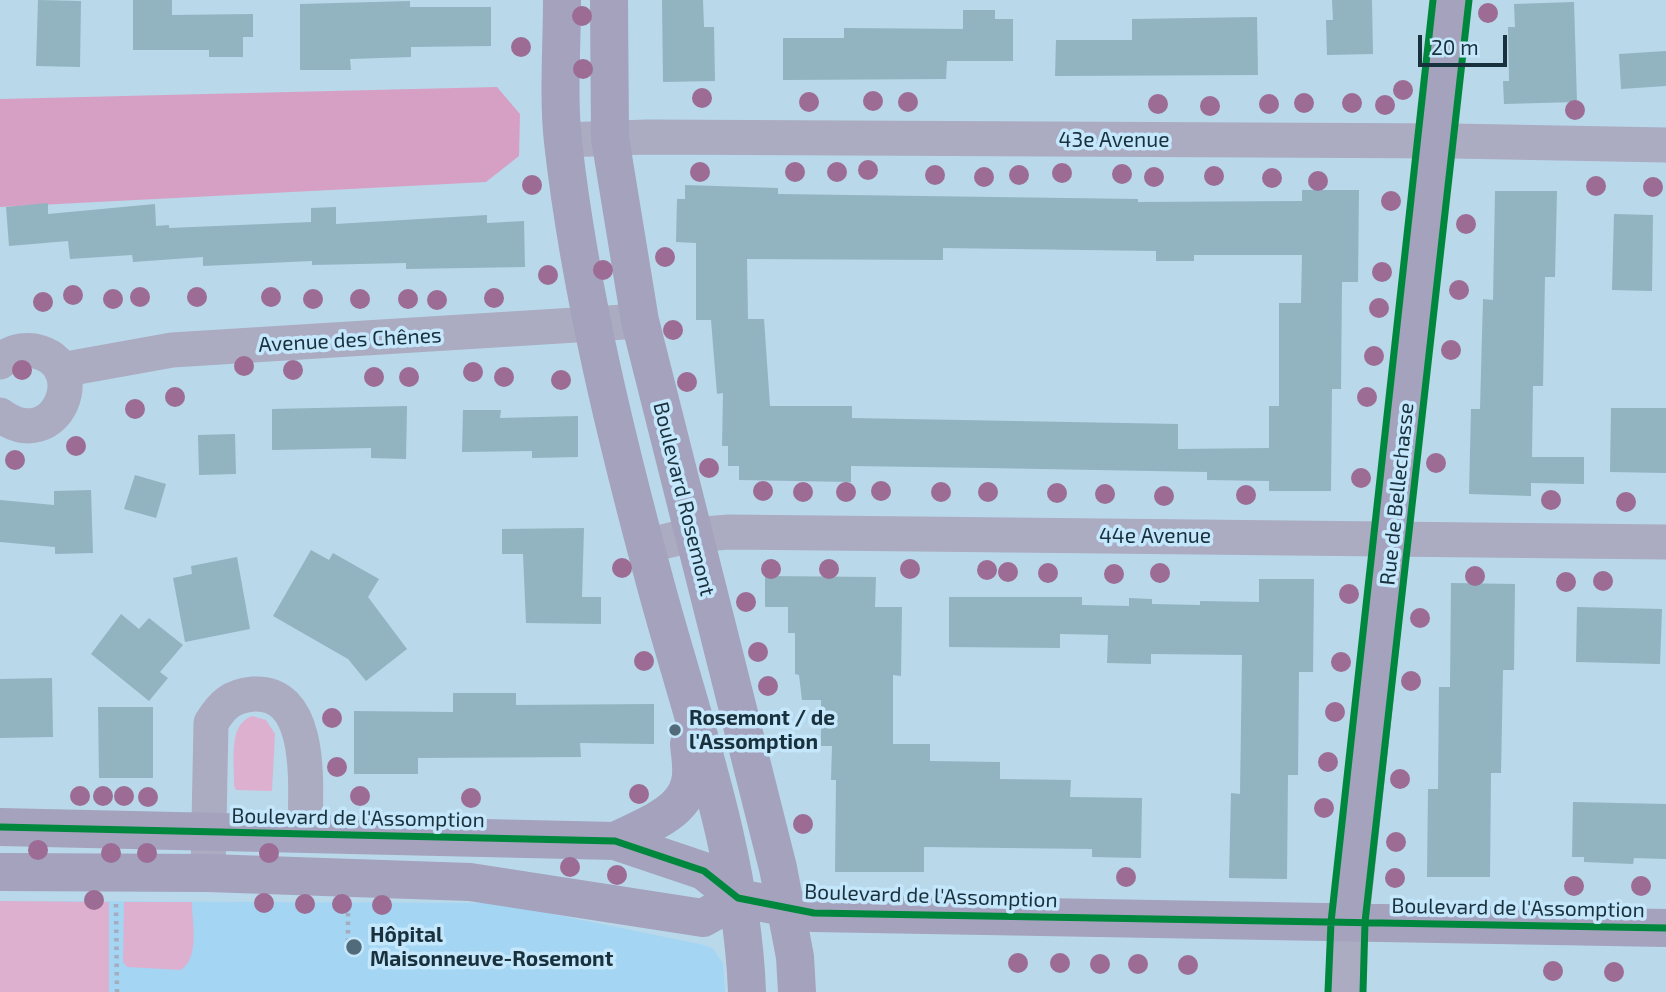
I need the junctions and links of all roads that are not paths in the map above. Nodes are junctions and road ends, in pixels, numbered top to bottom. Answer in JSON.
{"nodes":[{"id":1,"x":562,"y":0,"type":"edge"},
{"id":2,"x":609,"y":0,"type":"edge"},
{"id":3,"x":1451,"y":0,"type":"edge"},
{"id":4,"x":610,"y":138,"type":"junction"},
{"id":5,"x":563,"y":140,"type":"junction"},
{"id":6,"x":1434,"y":141,"type":"junction"},
{"id":7,"x":1666,"y":145,"type":"edge"},
{"id":8,"x":640,"y":320,"type":"junction"},
{"id":9,"x":592,"y":325,"type":"junction"},
{"id":10,"x":0,"y":362,"type":"edge"},
{"id":11,"x":61,"y":370,"type":"junction"},
{"id":12,"x":0,"y":415,"type":"edge"},
{"id":13,"x":692,"y":534,"type":"junction"},
{"id":14,"x":1393,"y":538,"type":"junction"},
{"id":15,"x":1666,"y":542,"type":"edge"},
{"id":16,"x":645,"y":546,"type":"junction"},
{"id":17,"x":688,"y":702,"type":"junction"},
{"id":18,"x":0,"y":827,"type":"edge"},
{"id":19,"x":208,"y":832,"type":"junction"},
{"id":20,"x":305,"y":833,"type":"junction"},
{"id":21,"x":615,"y":841,"type":"junction"},
{"id":22,"x":0,"y":872,"type":"edge"},
{"id":23,"x":208,"y":873,"type":"junction"},
{"id":24,"x":738,"y":898,"type":"junction"},
{"id":25,"x":786,"y":908,"type":"junction"},
{"id":26,"x":1350,"y":922,"type":"junction"},
{"id":27,"x":1666,"y":928,"type":"edge"},
{"id":28,"x":747,"y":992,"type":"edge"},
{"id":29,"x":797,"y":992,"type":"edge"},
{"id":30,"x":1346,"y":992,"type":"edge"}],
"edges":[{"from":1,"to":5,"type":"street"},
{"from":2,"to":4,"type":"street","name":"Boulevard Rosemont"},
{"from":3,"to":6,"type":"street","name":"Rue de Bellechasse"},
{"from":4,"to":5,"type":"street","name":"43e Avenue"},
{"from":4,"to":6,"type":"street","name":"43e Avenue"},
{"from":4,"to":8,"type":"street","name":"Boulevard Rosemont"},
{"from":5,"to":9,"type":"street"},
{"from":6,"to":7,"type":"street","name":"43e Avenue"},
{"from":6,"to":14,"type":"street","name":"Rue de Bellechasse"},
{"from":8,"to":9,"type":"street","name":"Avenue des Chênes"},
{"from":8,"to":13,"type":"street","name":"Boulevard Rosemont"},
{"from":9,"to":11,"type":"street","name":"Avenue des Chênes"},
{"from":9,"to":16,"type":"street"},
{"from":10,"to":11,"type":"street"},
{"from":11,"to":12,"type":"street"},
{"from":13,"to":14,"type":"street","name":"44e Avenue"},
{"from":13,"to":16,"type":"street","name":"44e Avenue"},
{"from":13,"to":25,"type":"street","name":"Boulevard Rosemont"},
{"from":14,"to":15,"type":"street","name":"44e Avenue"},
{"from":14,"to":26,"type":"street","name":"Rue de Bellechasse"},
{"from":16,"to":17,"type":"street"},
{"from":17,"to":21,"type":"street"},
{"from":17,"to":24,"type":"street"},
{"from":18,"to":19,"type":"street","name":"Boulevard de l'Assomption"},
{"from":19,"to":20,"type":"street","name":"Boulevard de l'Assomption"},
{"from":19,"to":20,"type":"street","name":"Boulevard de l'Assomption"},
{"from":19,"to":23,"type":"street","name":"Boulevard de l'Assomption"},
{"from":20,"to":21,"type":"street","name":"Boulevard de l'Assomption"},
{"from":21,"to":24,"type":"street","name":"Boulevard de l'Assomption"},
{"from":22,"to":23,"type":"street"},
{"from":23,"to":24,"type":"street"},
{"from":24,"to":25,"type":"street","name":"Boulevard de l'Assomption"},
{"from":24,"to":28,"type":"street"},
{"from":25,"to":26,"type":"street","name":"Boulevard de l'Assomption"},
{"from":25,"to":29,"type":"street","name":"Boulevard Rosemont"},
{"from":26,"to":27,"type":"street","name":"Boulevard de l'Assomption"},
{"from":26,"to":30,"type":"street","name":"Rue de Bellechasse"}]}
